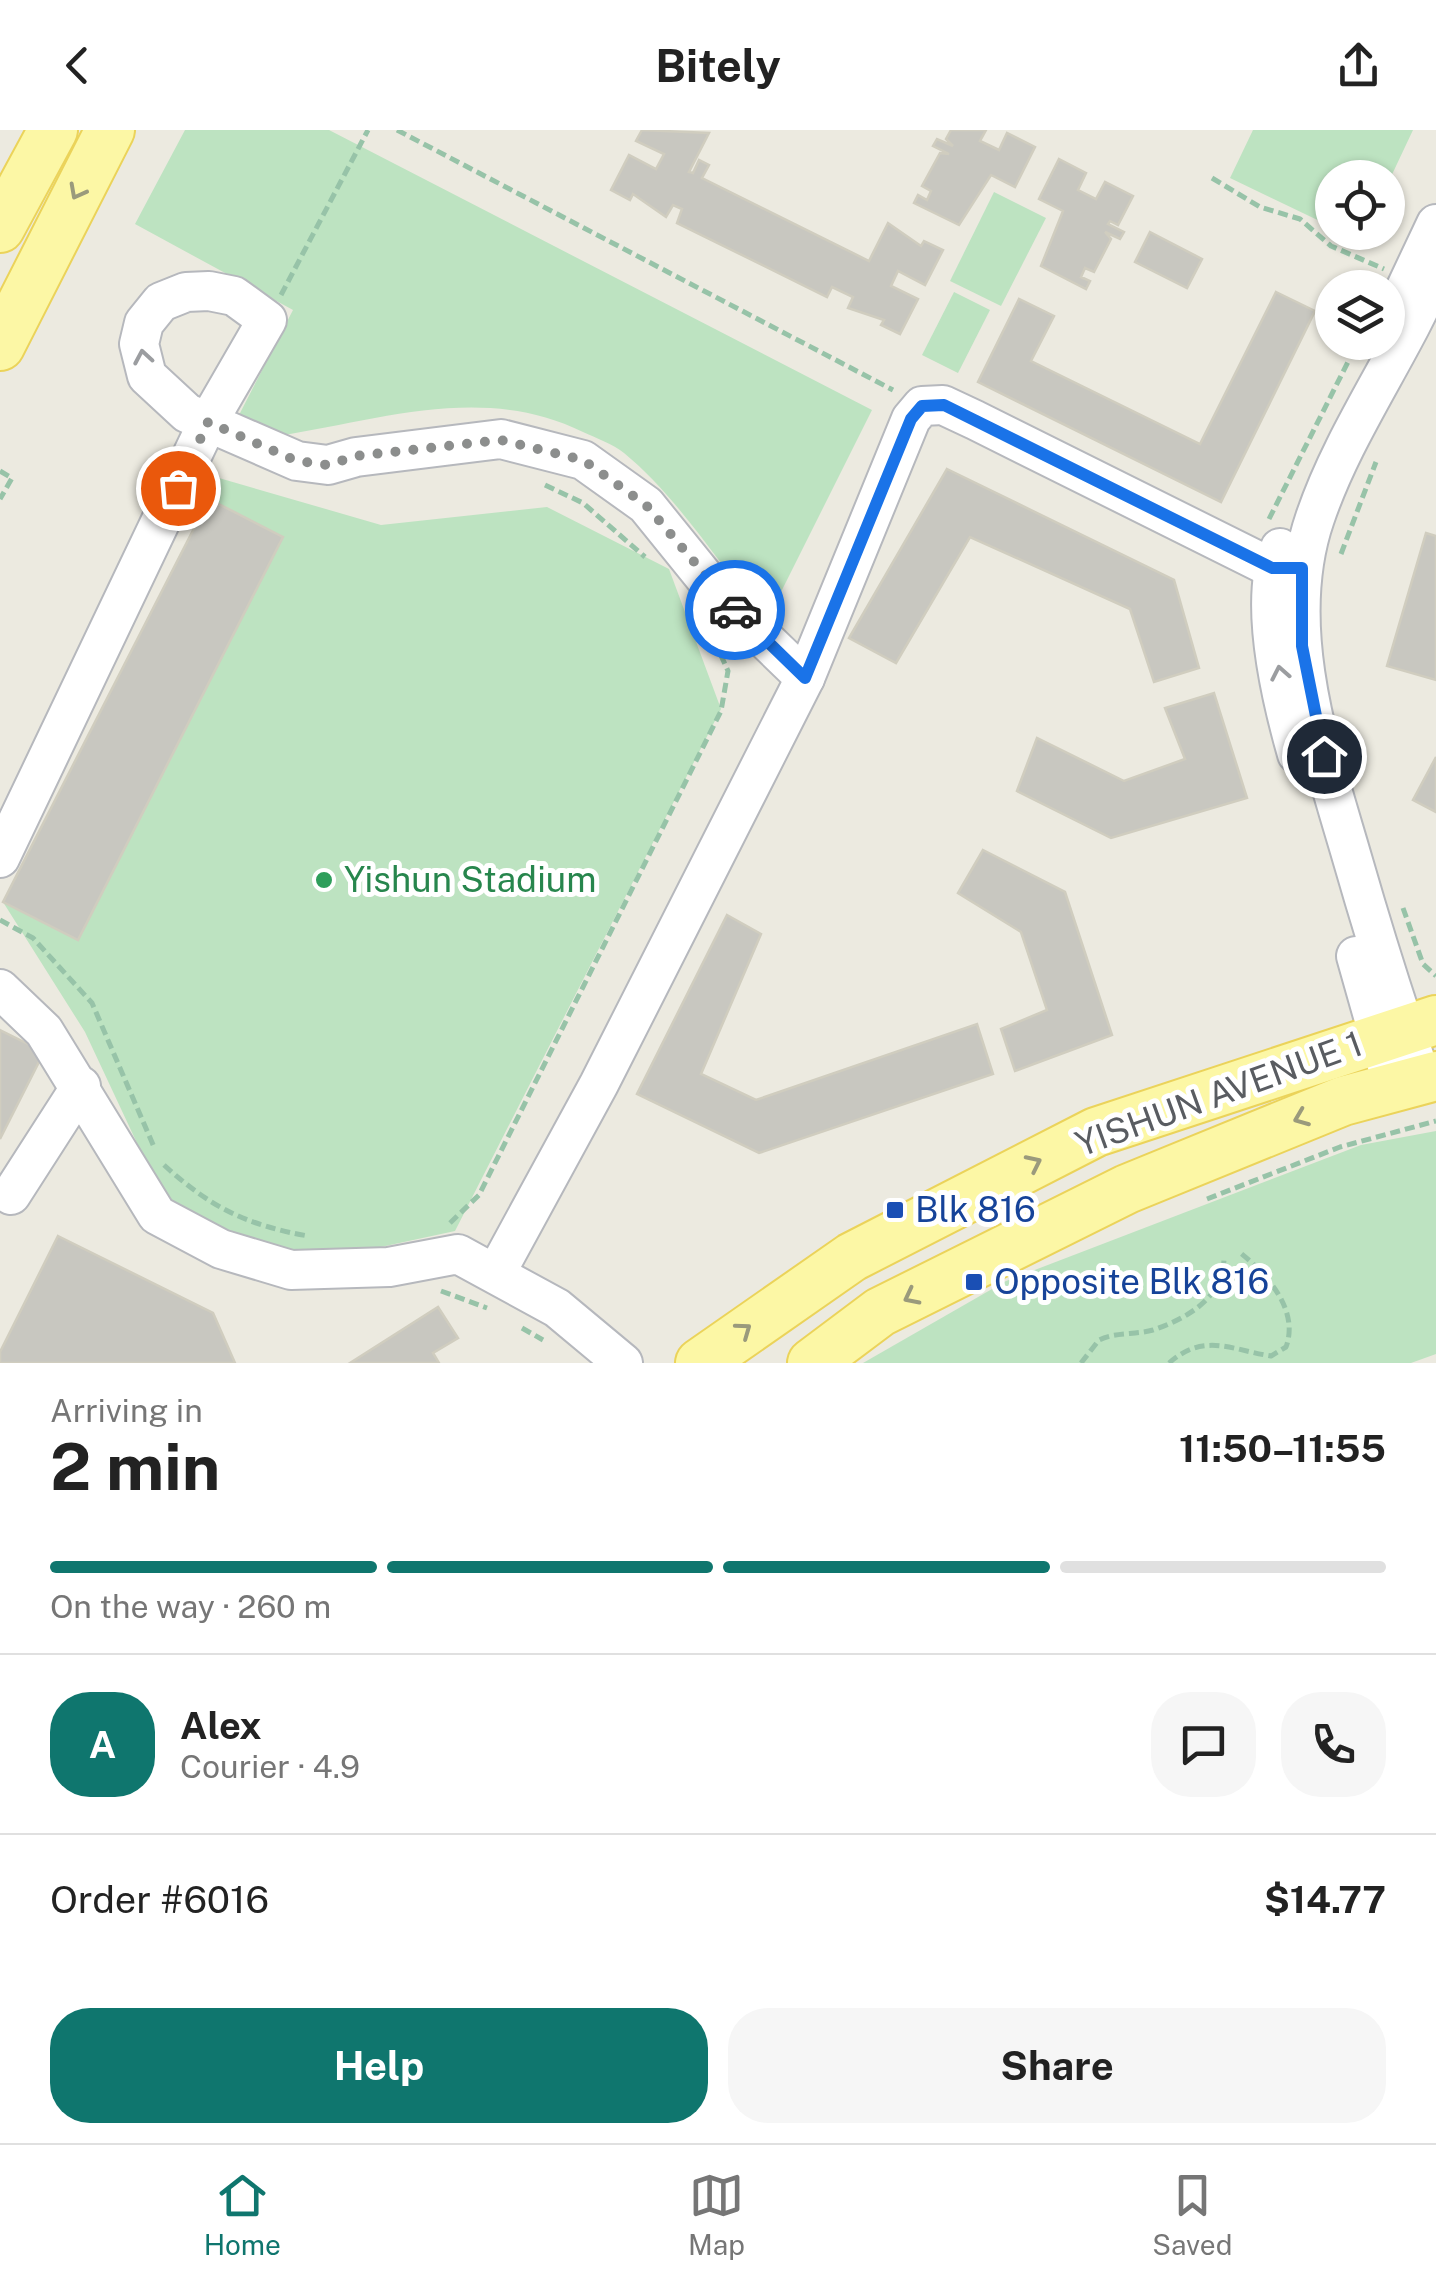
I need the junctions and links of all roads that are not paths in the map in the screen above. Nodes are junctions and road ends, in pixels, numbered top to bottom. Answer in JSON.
{"nodes":[{"id":1,"x":110,"y":130,"type":"edge"},
{"id":2,"x":30,"y":151,"type":"edge"},
{"id":3,"x":0,"y":228,"type":"edge"},
{"id":4,"x":1418,"y":277,"type":"edge"},
{"id":5,"x":0,"y":346,"type":"edge"},
{"id":6,"x":1367,"y":360,"type":"edge"},
{"id":7,"x":208,"y":422,"type":"junction"},
{"id":8,"x":1278,"y":566,"type":"junction"},
{"id":9,"x":805,"y":678,"type":"junction"},
{"id":10,"x":0,"y":858,"type":"edge"},
{"id":11,"x":0,"y":990,"type":"edge"},
{"id":12,"x":1406,"y":1029,"type":"edge"},
{"id":13,"x":81,"y":1086,"type":"junction"},
{"id":14,"x":1422,"y":1091,"type":"edge"},
{"id":15,"x":10,"y":1194,"type":"dead end"},
{"id":16,"x":496,"y":1272,"type":"junction"},
{"id":17,"x":623,"y":1363,"type":"edge"},
{"id":18,"x":700,"y":1363,"type":"edge"},
{"id":19,"x":812,"y":1363,"type":"edge"}],
"edges":[{"from":1,"to":5,"type":"main road","one_way":true},
{"from":2,"to":3,"type":"main road"},
{"from":4,"to":8,"type":"street"},
{"from":6,"to":8,"type":"street"},
{"from":7,"to":7,"type":"street","one_way":true},
{"from":7,"to":9,"type":"street"},
{"from":7,"to":10,"type":"street"},
{"from":8,"to":9,"type":"street"},
{"from":8,"to":12,"type":"street"},
{"from":9,"to":16,"type":"street"},
{"from":11,"to":13,"type":"street"},
{"from":12,"to":14,"type":"street"},
{"from":18,"to":12,"type":"main road","name":"YISHUN AVENUE 1","one_way":true},
{"from":13,"to":15,"type":"street"},
{"from":13,"to":16,"type":"street"},
{"from":14,"to":19,"type":"main road","name":"YISHUN AVENUE 1","one_way":true},
{"from":16,"to":17,"type":"street"}]}
